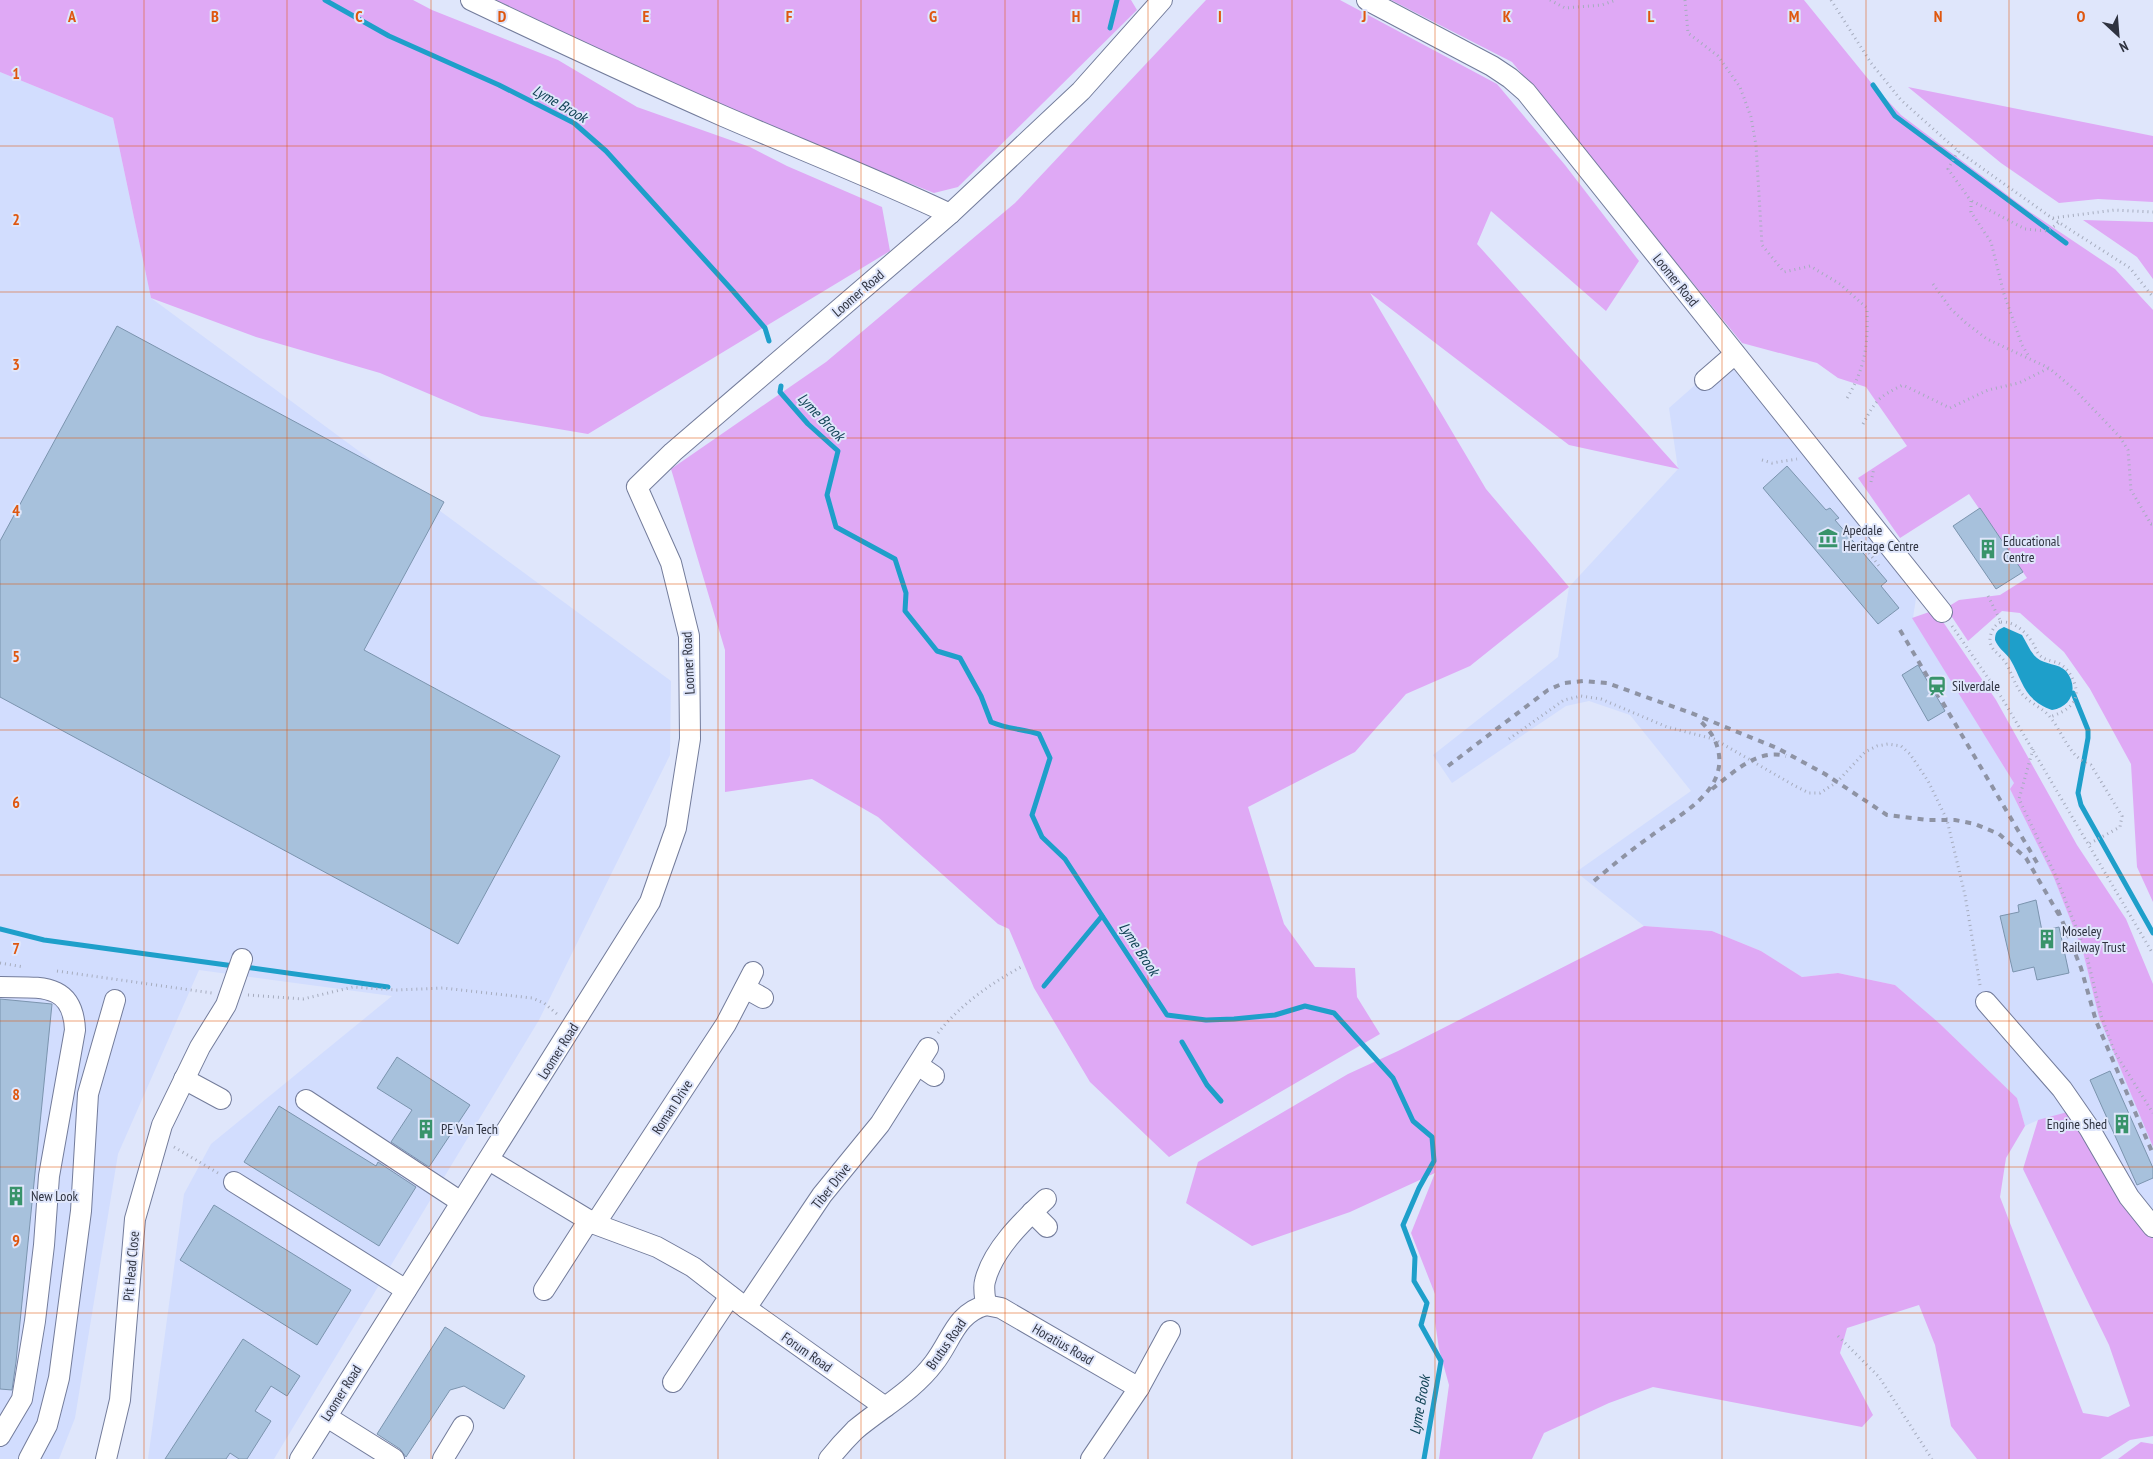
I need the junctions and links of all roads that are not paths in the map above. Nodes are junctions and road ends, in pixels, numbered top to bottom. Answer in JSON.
{"nodes":[{"id":1,"x":471,"y":0,"type":"edge"},
{"id":2,"x":1162,"y":0,"type":"edge"},
{"id":3,"x":1367,"y":0,"type":"edge"},
{"id":4,"x":950,"y":214,"type":"junction"},
{"id":5,"x":1735,"y":354,"type":"junction"},
{"id":6,"x":1705,"y":380,"type":"dead end"},
{"id":7,"x":1942,"y":612,"type":"road end"},
{"id":8,"x":242,"y":958,"type":"dead end"},
{"id":9,"x":0,"y":987,"type":"edge"},
{"id":10,"x":763,"y":998,"type":"dead end"},
{"id":11,"x":115,"y":1000,"type":"dead end"},
{"id":12,"x":1986,"y":1002,"type":"road end"},
{"id":13,"x":926,"y":1063,"type":"road end"},
{"id":14,"x":184,"y":1079,"type":"junction"},
{"id":15,"x":221,"y":1099,"type":"dead end"},
{"id":16,"x":306,"y":1100,"type":"dead end"},
{"id":17,"x":489,"y":1160,"type":"junction"},
{"id":18,"x":234,"y":1182,"type":"road end"},
{"id":19,"x":461,"y":1202,"type":"junction"},
{"id":20,"x":592,"y":1222,"type":"junction"},
{"id":21,"x":1047,"y":1227,"type":"dead end"},
{"id":22,"x":2153,"y":1227,"type":"edge"},
{"id":23,"x":406,"y":1290,"type":"junction"},
{"id":24,"x":544,"y":1290,"type":"dead end"},
{"id":25,"x":730,"y":1296,"type":"junction"},
{"id":26,"x":986,"y":1305,"type":"junction"},
{"id":27,"x":746,"y":1308,"type":"junction"},
{"id":28,"x":1170,"y":1331,"type":"dead end"},
{"id":29,"x":672,"y":1382,"type":"dead end"},
{"id":30,"x":1139,"y":1388,"type":"junction"},
{"id":31,"x":885,"y":1407,"type":"junction"},
{"id":32,"x":326,"y":1417,"type":"junction"},
{"id":33,"x":463,"y":1426,"type":"dead end"},
{"id":34,"x":0,"y":1436,"type":"edge"},
{"id":35,"x":30,"y":1459,"type":"edge"},
{"id":36,"x":106,"y":1459,"type":"edge"},
{"id":37,"x":300,"y":1459,"type":"edge"},
{"id":38,"x":394,"y":1459,"type":"edge"},
{"id":39,"x":443,"y":1459,"type":"edge"},
{"id":40,"x":829,"y":1459,"type":"edge"},
{"id":41,"x":1091,"y":1459,"type":"edge"}],
"edges":[{"from":1,"to":4,"type":"street"},
{"from":2,"to":4,"type":"street","name":"Loomer Road"},
{"from":3,"to":5,"type":"street","name":"Loomer Road"},
{"from":4,"to":17,"type":"street","name":"Loomer Road"},
{"from":5,"to":6,"type":"street"},
{"from":5,"to":7,"type":"street","name":"Loomer Road"},
{"from":8,"to":14,"type":"street","name":"Pit Head Close"},
{"from":9,"to":34,"type":"street"},
{"from":10,"to":20,"type":"street","name":"Roman Drive"},
{"from":11,"to":35,"type":"street"},
{"from":12,"to":22,"type":"street"},
{"from":13,"to":27,"type":"street","name":"Tiber Drive"},
{"from":14,"to":15,"type":"street"},
{"from":14,"to":36,"type":"street","name":"Pit Head Close"},
{"from":16,"to":19,"type":"street"},
{"from":17,"to":19,"type":"street","name":"Loomer Road"},
{"from":17,"to":20,"type":"street","name":"Forum Road"},
{"from":18,"to":23,"type":"street"},
{"from":19,"to":23,"type":"street","name":"Loomer Road"},
{"from":20,"to":24,"type":"street"},
{"from":20,"to":25,"type":"street","name":"Forum Road"},
{"from":21,"to":26,"type":"street"},
{"from":23,"to":32,"type":"street","name":"Loomer Road"},
{"from":25,"to":27,"type":"street","name":"Forum Road"},
{"from":25,"to":29,"type":"street"},
{"from":26,"to":30,"type":"street","name":"Horatius Road"},
{"from":26,"to":31,"type":"street","name":"Brutus Road"},
{"from":27,"to":31,"type":"street","name":"Forum Road"},
{"from":28,"to":30,"type":"street"},
{"from":30,"to":41,"type":"street"},
{"from":31,"to":40,"type":"street","name":"Brutus Road"},
{"from":32,"to":37,"type":"street","name":"Loomer Road"},
{"from":32,"to":38,"type":"street"},
{"from":33,"to":39,"type":"street"}]}
